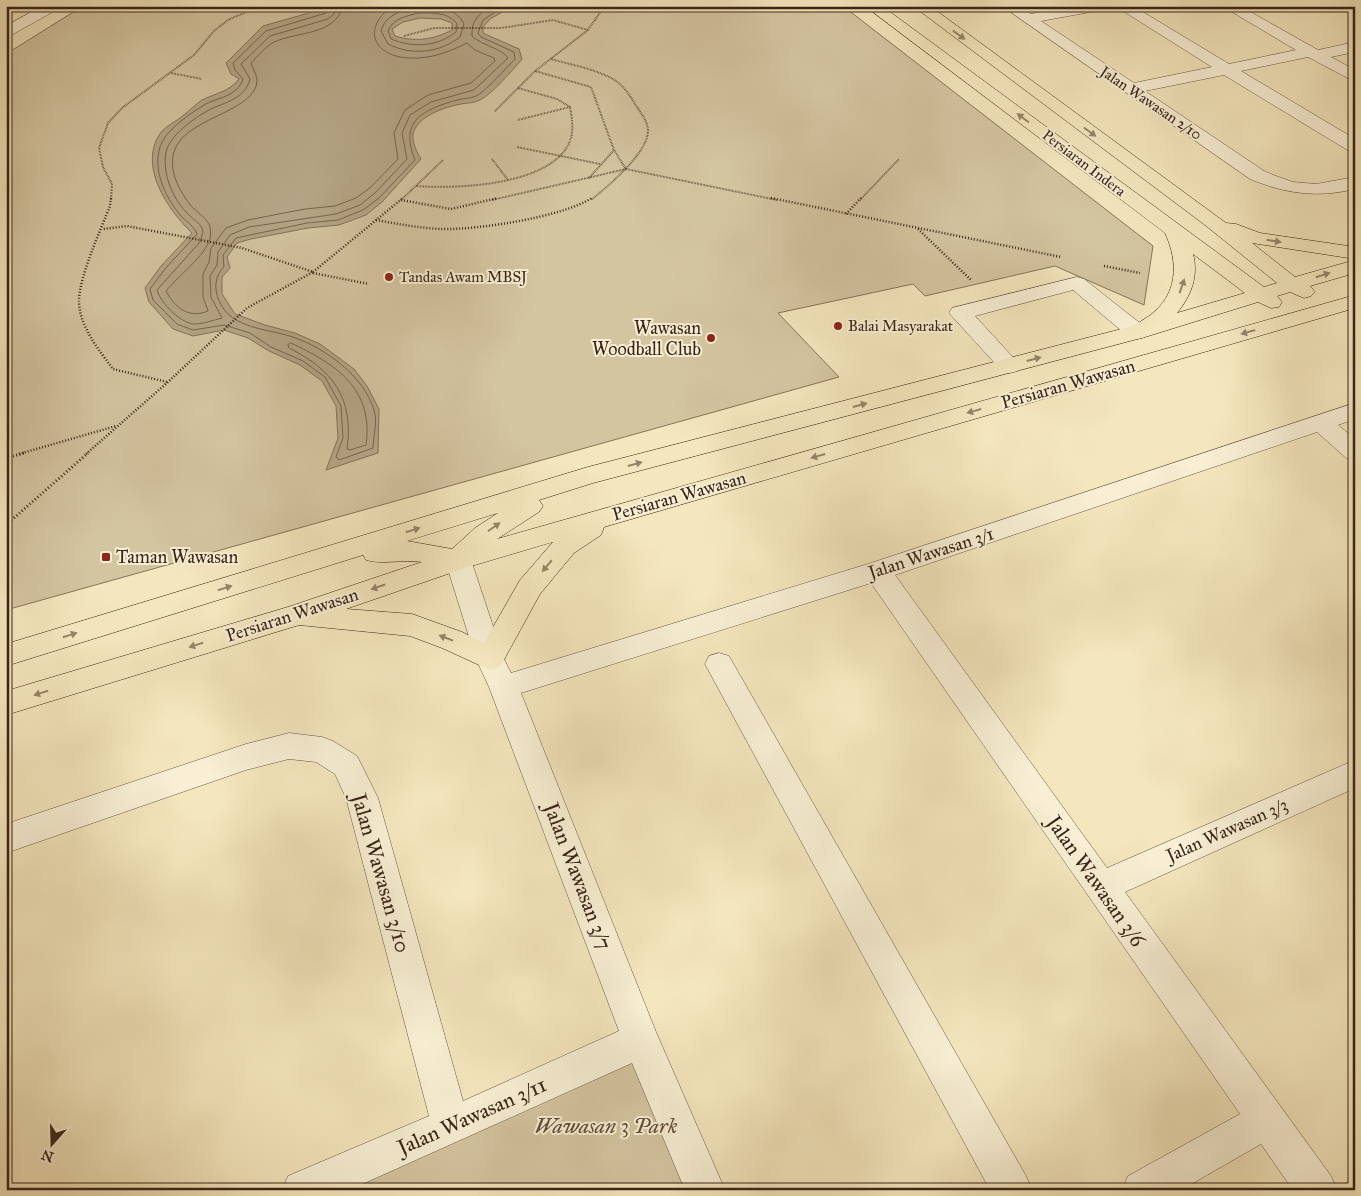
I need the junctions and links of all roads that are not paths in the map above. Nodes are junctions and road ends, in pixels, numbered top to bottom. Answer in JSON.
{"nodes":[{"id":1,"x":53,"y":6,"type":"edge"},
{"id":2,"x":872,"y":6,"type":"edge"},
{"id":3,"x":920,"y":6,"type":"edge"},
{"id":4,"x":1009,"y":6,"type":"edge"},
{"id":5,"x":1096,"y":6,"type":"edge"},
{"id":6,"x":1122,"y":6,"type":"edge"},
{"id":7,"x":1228,"y":6,"type":"edge"},
{"id":8,"x":1028,"y":19,"type":"junction"},
{"id":9,"x":6,"y":32,"type":"edge"},
{"id":10,"x":1355,"y":47,"type":"edge"},
{"id":11,"x":1313,"y":54,"type":"junction"},
{"id":12,"x":1225,"y":70,"type":"junction"},
{"id":13,"x":1355,"y":77,"type":"edge"},
{"id":14,"x":1131,"y":89,"type":"junction"},
{"id":15,"x":1355,"y":146,"type":"edge"},
{"id":16,"x":1355,"y":183,"type":"edge"},
{"id":17,"x":1212,"y":221,"type":"junction"},
{"id":18,"x":1174,"y":230,"type":"junction"},
{"id":19,"x":1355,"y":254,"type":"edge"},
{"id":20,"x":1355,"y":266,"type":"edge"},
{"id":21,"x":1292,"y":285,"type":"junction"},
{"id":22,"x":1260,"y":295,"type":"junction"},
{"id":23,"x":1355,"y":301,"type":"edge"},
{"id":24,"x":1331,"y":308,"type":"junction"},
{"id":25,"x":1295,"y":319,"type":"junction"},
{"id":26,"x":1137,"y":332,"type":"junction"},
{"id":27,"x":1010,"y":366,"type":"junction"},
{"id":28,"x":1355,"y":411,"type":"edge"},
{"id":29,"x":1320,"y":422,"type":"junction"},
{"id":30,"x":1355,"y":452,"type":"edge"},
{"id":31,"x":588,"y":476,"type":"junction"},
{"id":32,"x":612,"y":515,"type":"junction"},
{"id":33,"x":458,"y":560,"type":"junction"},
{"id":34,"x":282,"y":570,"type":"junction"},
{"id":35,"x":878,"y":571,"type":"junction"},
{"id":36,"x":293,"y":616,"type":"junction"},
{"id":37,"x":6,"y":655,"type":"edge"},
{"id":38,"x":719,"y":664,"type":"dead end"},
{"id":39,"x":497,"y":673,"type":"junction"},
{"id":40,"x":6,"y":703,"type":"edge"},
{"id":41,"x":1355,"y":773,"type":"edge"},
{"id":42,"x":6,"y":839,"type":"edge"},
{"id":43,"x":1100,"y":887,"type":"junction"},
{"id":44,"x":641,"y":1040,"type":"junction"},
{"id":45,"x":1267,"y":1120,"type":"junction"},
{"id":46,"x":451,"y":1126,"type":"junction"},
{"id":47,"x":302,"y":1190,"type":"edge"},
{"id":48,"x":705,"y":1190,"type":"edge"},
{"id":49,"x":1012,"y":1190,"type":"edge"},
{"id":50,"x":1142,"y":1190,"type":"edge"},
{"id":51,"x":1317,"y":1190,"type":"edge"}],
"edges":[{"from":1,"to":9,"type":"street"},
{"from":18,"to":2,"type":"main road","name":"Persiaran Indera","one_way":true},
{"from":3,"to":17,"type":"main road","name":"Persiaran Indera","one_way":true},
{"from":4,"to":8,"type":"street","name":"Jalan Wawasan 2/10"},
{"from":5,"to":8,"type":"street"},
{"from":6,"to":12,"type":"street"},
{"from":7,"to":11,"type":"street"},
{"from":8,"to":14,"type":"street","name":"Jalan Wawasan 2/10"},
{"from":10,"to":11,"type":"street"},
{"from":11,"to":12,"type":"street"},
{"from":11,"to":13,"type":"street"},
{"from":12,"to":14,"type":"street"},
{"from":12,"to":15,"type":"street"},
{"from":14,"to":16,"type":"street","name":"Jalan Wawasan 2/10"},
{"from":17,"to":19,"type":"main road","one_way":true},
{"from":17,"to":21,"type":"main road","name":"Persiaran Indera"},
{"from":18,"to":22,"type":"main road","name":"Persiaran Indera"},
{"from":26,"to":18,"type":"main road","one_way":true},
{"from":21,"to":20,"type":"main road","name":"Persiaran Wawasan","one_way":true},
{"from":21,"to":22,"type":"main road","name":"Persiaran Wawasan"},
{"from":21,"to":24,"type":"main road","name":"Persiaran Indera"},
{"from":22,"to":25,"type":"main road","name":"Persiaran Indera"},
{"from":22,"to":26,"type":"main road","name":"Persiaran Wawasan"},
{"from":23,"to":24,"type":"main road","name":"Persiaran Wawasan"},
{"from":24,"to":25,"type":"main road","name":"Persiaran Wawasan"},
{"from":25,"to":32,"type":"main road","name":"Persiaran Wawasan","one_way":true},
{"from":27,"to":26,"type":"main road","name":"Persiaran Wawasan","one_way":true},
{"from":26,"to":27,"type":"street"},
{"from":31,"to":27,"type":"main road","name":"Persiaran Wawasan","one_way":true},
{"from":28,"to":29,"type":"street","name":"Jalan Wawasan 3/1"},
{"from":29,"to":30,"type":"street"},
{"from":29,"to":35,"type":"street","name":"Jalan Wawasan 3/1"},
{"from":33,"to":31,"type":"main road","one_way":true},
{"from":34,"to":31,"type":"main road","name":"Persiaran Wawasan","one_way":true},
{"from":32,"to":33,"type":"main road","name":"Persiaran Wawasan"},
{"from":32,"to":39,"type":"main road","one_way":true},
{"from":33,"to":34,"type":"main road"},
{"from":33,"to":36,"type":"main road","name":"Persiaran Wawasan","one_way":true},
{"from":33,"to":39,"type":"street","name":"Jalan Wawasan 3/7"},
{"from":37,"to":34,"type":"main road","name":"Persiaran Wawasan","one_way":true},
{"from":35,"to":39,"type":"street","name":"Jalan Wawasan 3/1"},
{"from":35,"to":43,"type":"street","name":"Jalan Wawasan 3/6"},
{"from":39,"to":36,"type":"main road","one_way":true},
{"from":36,"to":40,"type":"main road","name":"Persiaran Wawasan","one_way":true},
{"from":38,"to":49,"type":"street"},
{"from":39,"to":44,"type":"street","name":"Jalan Wawasan 3/7"},
{"from":41,"to":43,"type":"street","name":"Jalan Wawasan 3/3"},
{"from":42,"to":46,"type":"street","name":"Jalan Wawasan 3/10"},
{"from":43,"to":45,"type":"street","name":"Jalan Wawasan 3/6"},
{"from":44,"to":46,"type":"street","name":"Jalan Wawasan 3/11"},
{"from":44,"to":48,"type":"street","name":"Jalan Wawasan 3/7"},
{"from":45,"to":50,"type":"street"},
{"from":45,"to":51,"type":"street","name":"Jalan Wawasan 3/6"},
{"from":46,"to":47,"type":"street","name":"Jalan Wawasan 3/11"}]}
